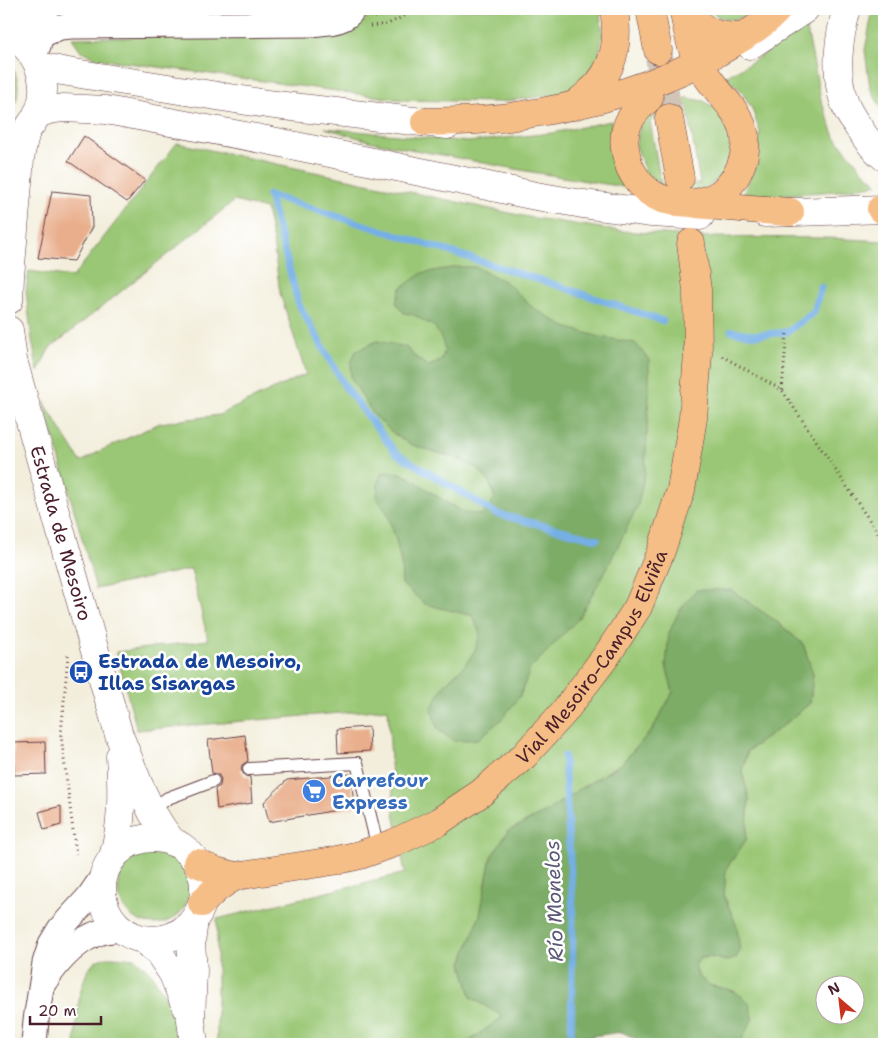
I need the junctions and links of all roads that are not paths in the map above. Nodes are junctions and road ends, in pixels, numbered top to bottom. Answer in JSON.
{"nodes":[{"id":1,"x":37,"y":9,"type":"edge"},
{"id":2,"x":46,"y":9,"type":"edge"},
{"id":3,"x":614,"y":9,"type":"edge"},
{"id":4,"x":650,"y":9,"type":"edge"},
{"id":5,"x":685,"y":9,"type":"edge"},
{"id":6,"x":778,"y":9,"type":"edge"},
{"id":7,"x":805,"y":9,"type":"edge"},
{"id":8,"x":847,"y":9,"type":"edge"},
{"id":9,"x":351,"y":11,"type":"edge"},
{"id":10,"x":9,"y":32,"type":"edge"},
{"id":11,"x":743,"y":37,"type":"junction"},
{"id":12,"x":658,"y":50,"type":"tunnel mouth"},
{"id":13,"x":38,"y":53,"type":"junction"},
{"id":14,"x":701,"y":67,"type":"junction"},
{"id":15,"x":649,"y":98,"type":"junction"},
{"id":16,"x":573,"y":106,"type":"junction"},
{"id":17,"x":669,"y":118,"type":"tunnel mouth"},
{"id":18,"x":425,"y":122,"type":"junction"},
{"id":19,"x":24,"y":129,"type":"edge"},
{"id":20,"x":884,"y":157,"type":"edge"},
{"id":21,"x":680,"y":178,"type":"dead end"},
{"id":22,"x":695,"y":204,"type":"junction"},
{"id":23,"x":883,"y":209,"type":"edge"},
{"id":24,"x":790,"y":212,"type":"junction"},
{"id":25,"x":11,"y":219,"type":"edge"},
{"id":26,"x":691,"y":243,"type":"dead end"},
{"id":27,"x":9,"y":300,"type":"edge"},
{"id":28,"x":9,"y":330,"type":"edge"},
{"id":29,"x":11,"y":360,"type":"edge"},
{"id":30,"x":119,"y":735,"type":"junction"},
{"id":31,"x":249,"y":769,"type":"dead end"},
{"id":32,"x":213,"y":781,"type":"dead end"},
{"id":33,"x":152,"y":812,"type":"junction"},
{"id":34,"x":172,"y":842,"type":"junction"},
{"id":35,"x":378,"y":848,"type":"junction"},
{"id":36,"x":197,"y":863,"type":"junction"},
{"id":37,"x":108,"y":867,"type":"junction"},
{"id":38,"x":236,"y":876,"type":"junction"},
{"id":39,"x":198,"y":911,"type":"junction"},
{"id":40,"x":133,"y":934,"type":"junction"},
{"id":41,"x":42,"y":984,"type":"junction"},
{"id":42,"x":193,"y":1032,"type":"edge"},
{"id":43,"x":34,"y":1044,"type":"edge"}],
"edges":[{"from":1,"to":10,"type":"street"},
{"from":2,"to":13,"type":"street"},
{"from":3,"to":16,"type":"main road"},
{"from":4,"to":12,"type":"main road"},
{"from":5,"to":11,"type":"main road"},
{"from":5,"to":14,"type":"main road"},
{"from":6,"to":11,"type":"main road"},
{"from":7,"to":14,"type":"street"},
{"from":8,"to":20,"type":"street"},
{"from":9,"to":13,"type":"street"},
{"from":10,"to":13,"type":"street"},
{"from":11,"to":14,"type":"main road"},
{"from":13,"to":18,"type":"street"},
{"from":13,"to":19,"type":"street"},
{"from":14,"to":15,"type":"street"},
{"from":14,"to":16,"type":"main road"},
{"from":14,"to":22,"type":"main road"},
{"from":15,"to":18,"type":"street"},
{"from":15,"to":22,"type":"main road"},
{"from":16,"to":18,"type":"main road"},
{"from":17,"to":21,"type":"main road"},
{"from":19,"to":24,"type":"street"},
{"from":19,"to":25,"type":"street"},
{"from":22,"to":24,"type":"main road"},
{"from":23,"to":24,"type":"street"},
{"from":25,"to":27,"type":"street"},
{"from":26,"to":35,"type":"main road","name":"Vial Mesoiro-Campus Elviña"},
{"from":28,"to":29,"type":"street","name":"Estrada de Mesoiro"},
{"from":29,"to":30,"type":"street","name":"Estrada de Mesoiro"},
{"from":30,"to":33,"type":"street","name":"Estrada de Mesoiro"},
{"from":30,"to":37,"type":"street","name":"Estrada de Mesoiro"},
{"from":31,"to":35,"type":"lane"},
{"from":32,"to":33,"type":"lane"},
{"from":33,"to":34,"type":"street","name":"Estrada de Mesoiro"},
{"from":34,"to":36,"type":"street"},
{"from":34,"to":37,"type":"street"},
{"from":35,"to":38,"type":"main road","name":"Vial Mesoiro-Campus Elviña"},
{"from":36,"to":38,"type":"main road","name":"Vial Mesoiro-Campus Elviña"},
{"from":36,"to":39,"type":"street"},
{"from":37,"to":40,"type":"street"},
{"from":37,"to":41,"type":"street"},
{"from":38,"to":39,"type":"main road","name":"Vial Mesoiro-Campus Elviña"},
{"from":39,"to":40,"type":"street"},
{"from":39,"to":42,"type":"street"},
{"from":40,"to":41,"type":"street"},
{"from":40,"to":42,"type":"street"},
{"from":41,"to":43,"type":"street"}]}
